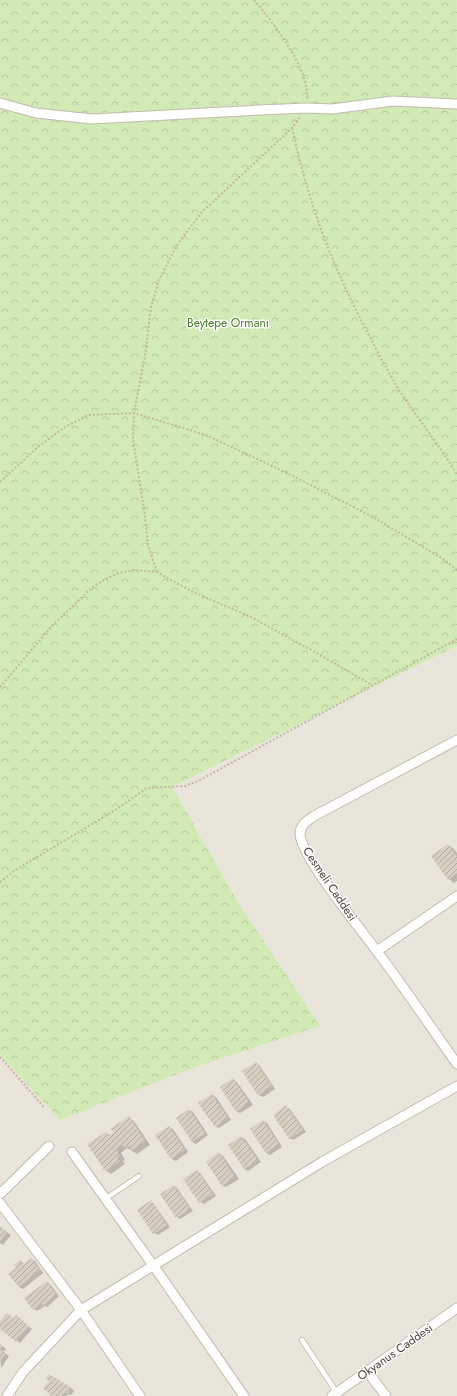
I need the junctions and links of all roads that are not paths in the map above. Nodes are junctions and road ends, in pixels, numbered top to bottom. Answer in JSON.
{"nodes":[{"id":1,"x":0,"y":103,"type":"edge"},
{"id":2,"x":457,"y":104,"type":"edge"},
{"id":3,"x":457,"y":740,"type":"edge"},
{"id":4,"x":457,"y":896,"type":"edge"},
{"id":5,"x":377,"y":951,"type":"junction"},
{"id":6,"x":457,"y":1064,"type":"edge"},
{"id":7,"x":457,"y":1086,"type":"edge"},
{"id":8,"x":49,"y":1146,"type":"dead end"},
{"id":9,"x":72,"y":1152,"type":"dead end"},
{"id":10,"x":139,"y":1176,"type":"dead end"},
{"id":11,"x":0,"y":1194,"type":"edge"},
{"id":12,"x":105,"y":1199,"type":"junction"},
{"id":13,"x":0,"y":1203,"type":"edge"},
{"id":14,"x":153,"y":1265,"type":"junction"},
{"id":15,"x":457,"y":1308,"type":"edge"},
{"id":16,"x":80,"y":1310,"type":"junction"},
{"id":17,"x":302,"y":1340,"type":"dead end"},
{"id":18,"x":368,"y":1371,"type":"junction"},
{"id":19,"x":335,"y":1394,"type":"edge"},
{"id":20,"x":7,"y":1396,"type":"edge"},
{"id":21,"x":140,"y":1396,"type":"edge"},
{"id":22,"x":244,"y":1396,"type":"edge"},
{"id":23,"x":386,"y":1396,"type":"edge"}],
"edges":[{"from":1,"to":2,"type":"street"},
{"from":3,"to":5,"type":"street","name":"Cesmeli Caddesi"},
{"from":4,"to":5,"type":"street"},
{"from":5,"to":6,"type":"street","name":"Cesmeli Caddesi"},
{"from":7,"to":14,"type":"street"},
{"from":8,"to":11,"type":"street"},
{"from":9,"to":12,"type":"street"},
{"from":10,"to":12,"type":"lane"},
{"from":12,"to":14,"type":"street"},
{"from":13,"to":16,"type":"street"},
{"from":14,"to":16,"type":"street"},
{"from":14,"to":22,"type":"street"},
{"from":15,"to":18,"type":"street","name":"Okyanus Caddesi"},
{"from":16,"to":20,"type":"street"},
{"from":16,"to":21,"type":"street"},
{"from":17,"to":19,"type":"lane"},
{"from":18,"to":19,"type":"street","name":"Okyanus Caddesi"},
{"from":18,"to":23,"type":"street"}]}
